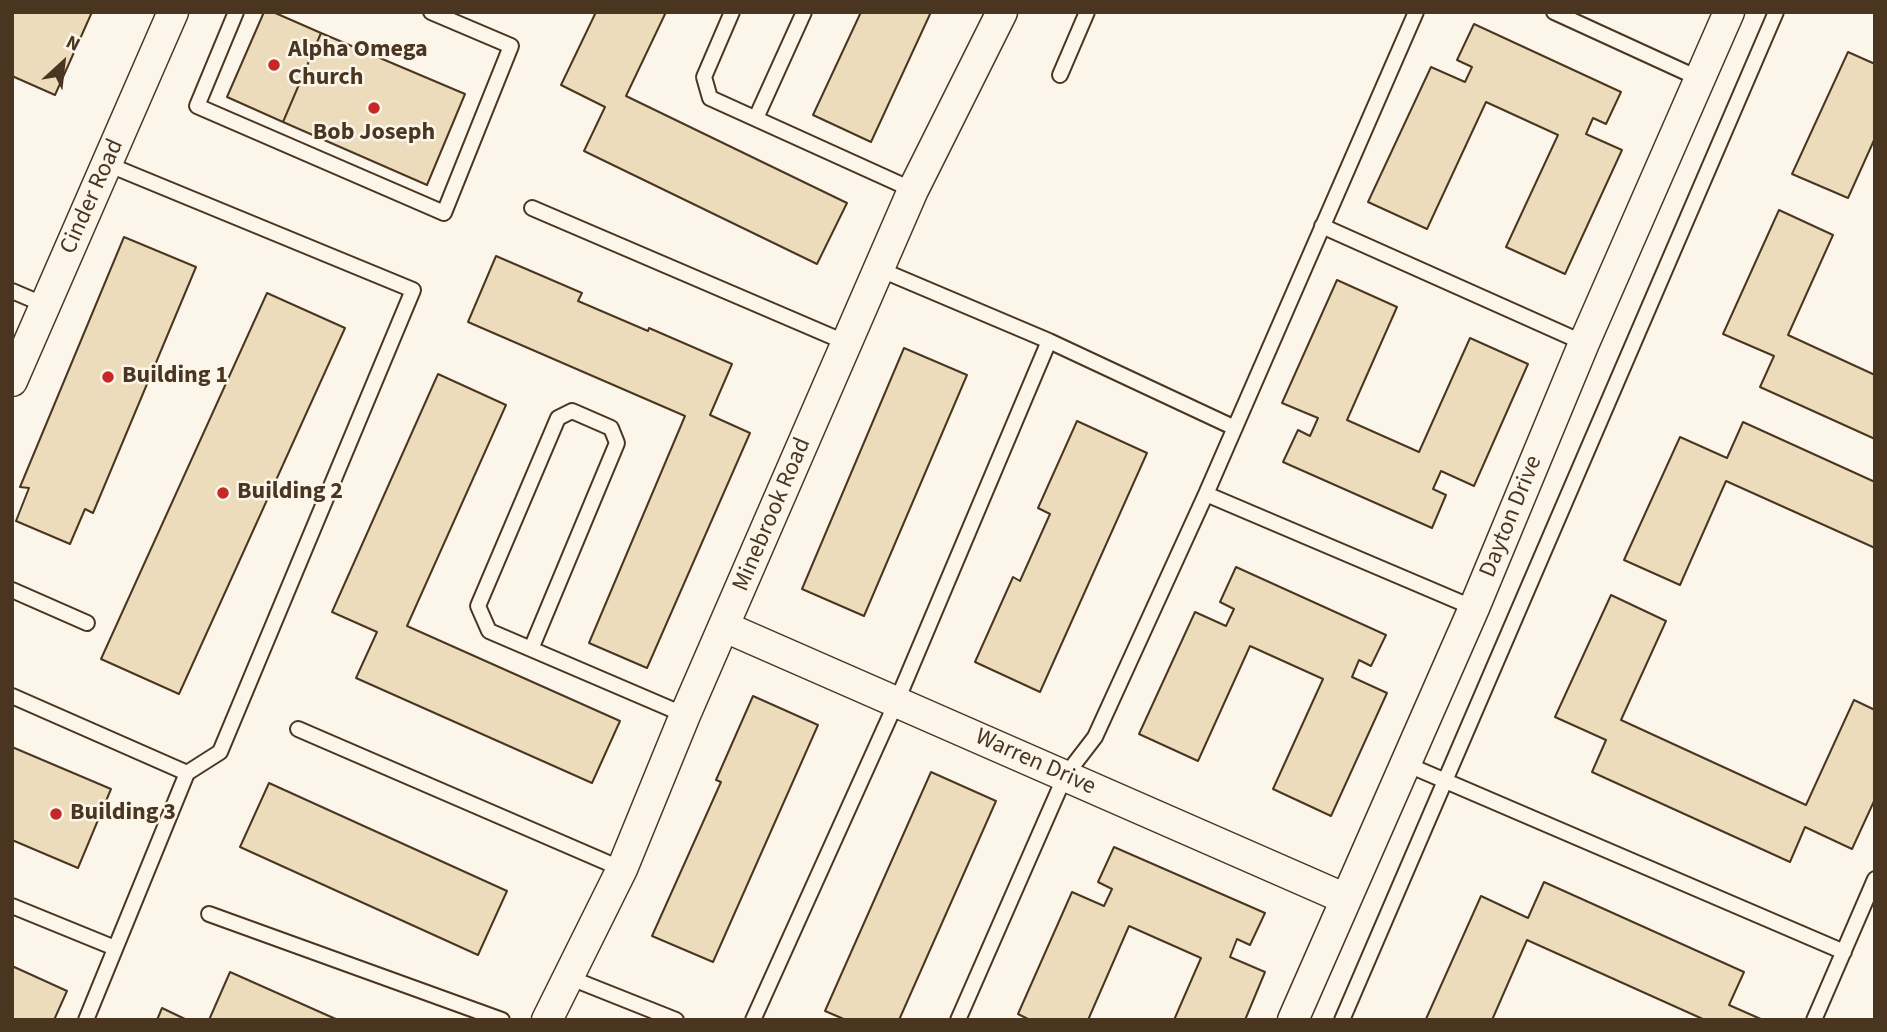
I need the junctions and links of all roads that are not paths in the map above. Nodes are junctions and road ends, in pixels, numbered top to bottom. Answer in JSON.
{"nodes":[{"id":1,"x":173,"y":12,"type":"edge"},
{"id":2,"x":236,"y":12,"type":"edge"},
{"id":3,"x":431,"y":12,"type":"edge"},
{"id":4,"x":732,"y":12,"type":"edge"},
{"id":5,"x":804,"y":12,"type":"edge"},
{"id":6,"x":1002,"y":12,"type":"edge"},
{"id":7,"x":1087,"y":12,"type":"edge"},
{"id":8,"x":1416,"y":12,"type":"edge"},
{"id":9,"x":1554,"y":12,"type":"edge"},
{"id":10,"x":1729,"y":12,"type":"edge"},
{"id":11,"x":1776,"y":12,"type":"edge"},
{"id":12,"x":1060,"y":75,"type":"dead end"},
{"id":13,"x":1698,"y":78,"type":"junction"},
{"id":14,"x":756,"y":118,"type":"junction"},
{"id":15,"x":107,"y":164,"type":"junction"},
{"id":16,"x":913,"y":190,"type":"junction"},
{"id":17,"x":532,"y":208,"type":"dead end"},
{"id":18,"x":1322,"y":226,"type":"junction"},
{"id":19,"x":879,"y":269,"type":"junction"},
{"id":20,"x":12,"y":291,"type":"edge"},
{"id":21,"x":46,"y":305,"type":"junction"},
{"id":22,"x":1049,"y":341,"type":"junction"},
{"id":23,"x":847,"y":343,"type":"junction"},
{"id":24,"x":1584,"y":343,"type":"junction"},
{"id":25,"x":12,"y":381,"type":"edge"},
{"id":26,"x":1235,"y":428,"type":"junction"},
{"id":27,"x":1206,"y":494,"type":"junction"},
{"id":28,"x":12,"y":590,"type":"edge"},
{"id":29,"x":1474,"y":608,"type":"junction"},
{"id":30,"x":87,"y":623,"type":"dead end"},
{"id":31,"x":725,"y":627,"type":"junction"},
{"id":32,"x":531,"y":649,"type":"junction"},
{"id":33,"x":12,"y":696,"type":"edge"},
{"id":34,"x":896,"y":702,"type":"junction"},
{"id":35,"x":685,"y":715,"type":"junction"},
{"id":36,"x":298,"y":729,"type":"dead end"},
{"id":37,"x":1406,"y":764,"type":"junction"},
{"id":38,"x":187,"y":773,"type":"junction"},
{"id":39,"x":1065,"y":776,"type":"junction"},
{"id":40,"x":1446,"y":781,"type":"junction"},
{"id":41,"x":622,"y":869,"type":"junction"},
{"id":42,"x":1875,"y":879,"type":"edge"},
{"id":43,"x":1346,"y":899,"type":"junction"},
{"id":44,"x":12,"y":906,"type":"edge"},
{"id":45,"x":209,"y":914,"type":"dead end"},
{"id":46,"x":114,"y":948,"type":"junction"},
{"id":47,"x":1844,"y":952,"type":"junction"},
{"id":48,"x":568,"y":976,"type":"junction"},
{"id":49,"x":86,"y":1020,"type":"edge"},
{"id":50,"x":502,"y":1020,"type":"edge"},
{"id":51,"x":547,"y":1020,"type":"edge"},
{"id":52,"x":677,"y":1020,"type":"edge"},
{"id":53,"x":753,"y":1020,"type":"edge"},
{"id":54,"x":958,"y":1020,"type":"edge"},
{"id":55,"x":1293,"y":1020,"type":"edge"},
{"id":56,"x":1342,"y":1020,"type":"edge"},
{"id":57,"x":1814,"y":1020,"type":"edge"}],
"edges":[{"from":1,"to":15,"type":"street","name":"Cinder Road"},
{"from":2,"to":3,"type":"lane"},
{"from":4,"to":14,"type":"lane"},
{"from":5,"to":14,"type":"lane"},
{"from":6,"to":16,"type":"street","name":"Minebrook Road"},
{"from":7,"to":12,"type":"lane"},
{"from":8,"to":18,"type":"lane"},
{"from":9,"to":13,"type":"lane"},
{"from":10,"to":13,"type":"street","name":"Dayton Drive"},
{"from":11,"to":40,"type":"lane"},
{"from":13,"to":24,"type":"street","name":"Dayton Drive"},
{"from":14,"to":16,"type":"lane"},
{"from":15,"to":21,"type":"street","name":"Cinder Road"},
{"from":15,"to":38,"type":"lane"},
{"from":16,"to":19,"type":"street","name":"Minebrook Road"},
{"from":17,"to":23,"type":"lane"},
{"from":18,"to":24,"type":"lane"},
{"from":18,"to":26,"type":"lane"},
{"from":19,"to":22,"type":"lane"},
{"from":19,"to":23,"type":"street","name":"Minebrook Road"},
{"from":20,"to":21,"type":"lane"},
{"from":21,"to":25,"type":"street","name":"Cinder Road"},
{"from":22,"to":26,"type":"lane"},
{"from":22,"to":34,"type":"lane"},
{"from":23,"to":31,"type":"street","name":"Minebrook Road"},
{"from":24,"to":29,"type":"street","name":"Dayton Drive"},
{"from":26,"to":27,"type":"lane"},
{"from":27,"to":29,"type":"lane"},
{"from":27,"to":39,"type":"lane"},
{"from":28,"to":30,"type":"lane"},
{"from":29,"to":37,"type":"street","name":"Dayton Drive"},
{"from":31,"to":34,"type":"street","name":"Warren Drive"},
{"from":31,"to":35,"type":"street","name":"Minebrook Road"},
{"from":32,"to":32,"type":"lane"},
{"from":32,"to":35,"type":"lane"},
{"from":33,"to":38,"type":"lane"},
{"from":34,"to":39,"type":"street","name":"Warren Drive"},
{"from":34,"to":53,"type":"lane"},
{"from":35,"to":41,"type":"street","name":"Minebrook Road"},
{"from":36,"to":41,"type":"lane"},
{"from":37,"to":40,"type":"lane"},
{"from":37,"to":43,"type":"street","name":"Dayton Drive"},
{"from":38,"to":46,"type":"lane"},
{"from":39,"to":43,"type":"street","name":"Warren Drive"},
{"from":39,"to":54,"type":"lane"},
{"from":40,"to":47,"type":"lane"},
{"from":40,"to":56,"type":"lane"},
{"from":41,"to":48,"type":"street","name":"Minebrook Road"},
{"from":42,"to":47,"type":"lane"},
{"from":43,"to":55,"type":"street","name":"Dayton Drive"},
{"from":44,"to":46,"type":"lane"},
{"from":45,"to":50,"type":"lane"},
{"from":46,"to":49,"type":"lane"},
{"from":47,"to":57,"type":"lane"},
{"from":48,"to":51,"type":"street","name":"Minebrook Road"},
{"from":48,"to":52,"type":"lane"}]}
